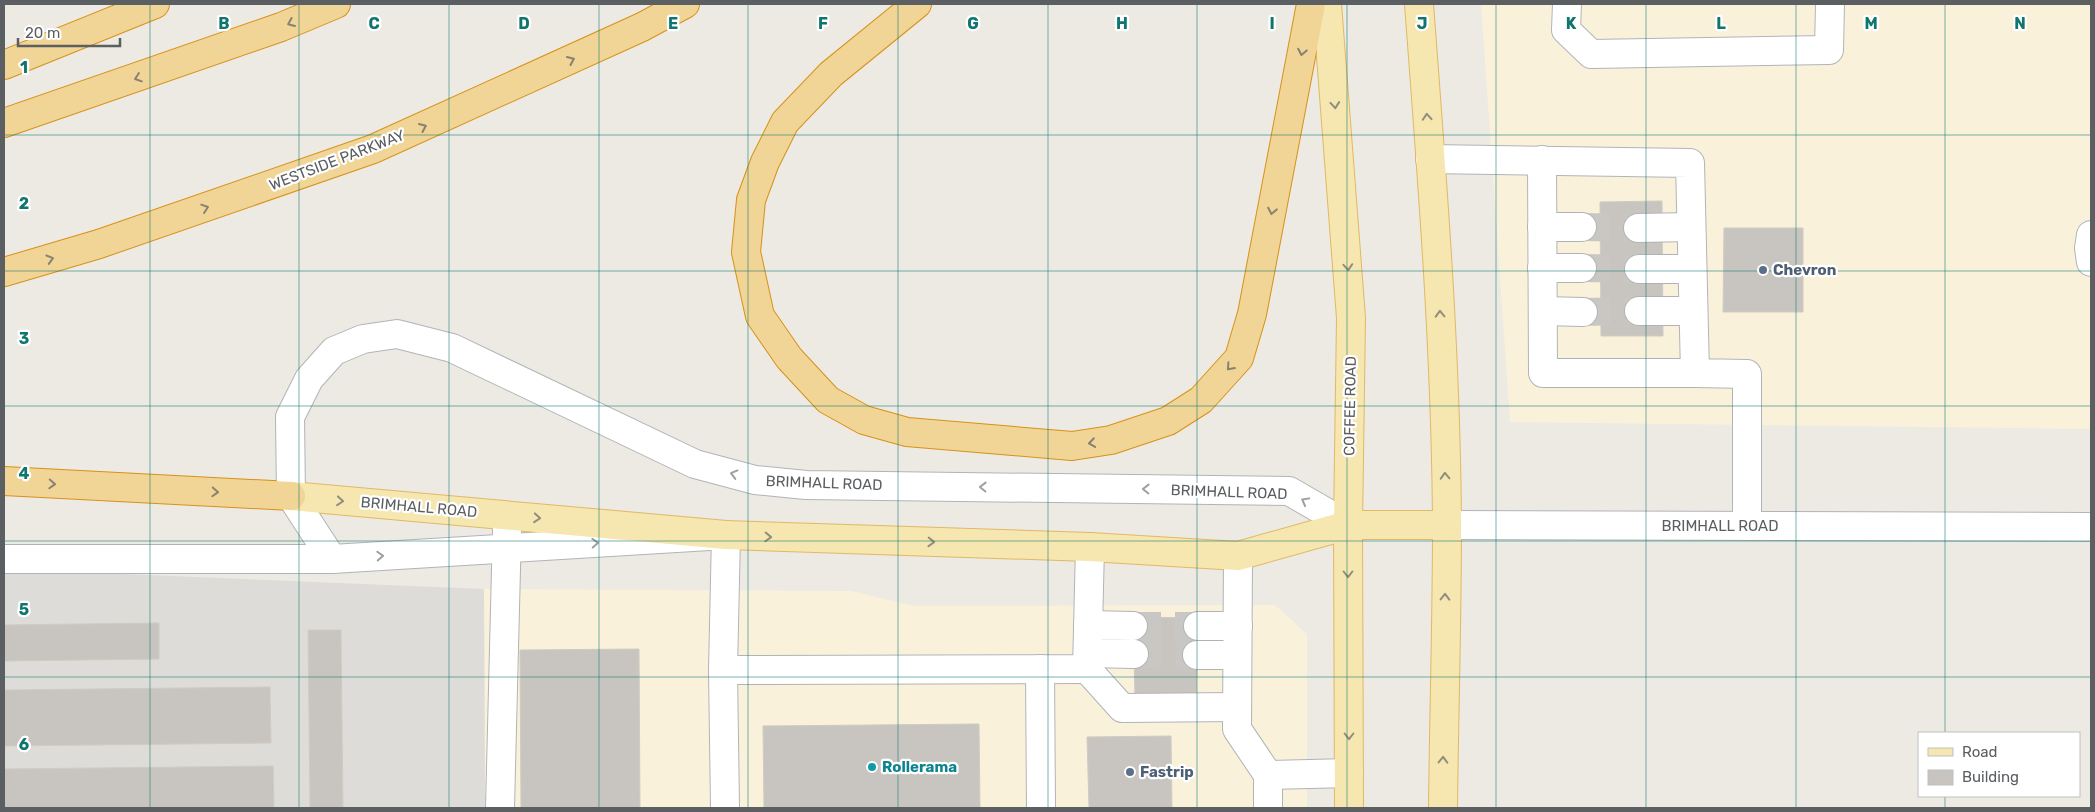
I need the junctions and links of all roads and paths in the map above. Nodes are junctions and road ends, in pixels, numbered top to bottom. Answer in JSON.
{"nodes":[{"id":1,"x":155,"y":4,"type":"edge"},
{"id":2,"x":336,"y":4,"type":"edge"},
{"id":3,"x":685,"y":4,"type":"edge"},
{"id":4,"x":917,"y":4,"type":"edge"},
{"id":5,"x":1311,"y":4,"type":"edge"},
{"id":6,"x":1327,"y":4,"type":"edge"},
{"id":7,"x":1419,"y":4,"type":"edge"},
{"id":8,"x":1567,"y":4,"type":"edge"},
{"id":9,"x":1830,"y":4,"type":"edge"},
{"id":10,"x":4,"y":65,"type":"edge"},
{"id":11,"x":4,"y":122,"type":"edge"},
{"id":12,"x":1430,"y":159,"type":"junction"},
{"id":13,"x":1542,"y":160,"type":"junction"},
{"id":14,"x":1542,"y":227,"type":"junction"},
{"id":15,"x":1582,"y":227,"type":"tunnel mouth"},
{"id":16,"x":1691,"y":227,"type":"junction"},
{"id":17,"x":1638,"y":228,"type":"tunnel mouth"},
{"id":18,"x":2091,"y":235,"type":"edge"},
{"id":19,"x":2091,"y":262,"type":"edge"},
{"id":20,"x":1542,"y":268,"type":"junction"},
{"id":21,"x":1582,"y":268,"type":"tunnel mouth"},
{"id":22,"x":1639,"y":269,"type":"tunnel mouth"},
{"id":23,"x":1692,"y":269,"type":"junction"},
{"id":24,"x":4,"y":272,"type":"edge"},
{"id":25,"x":1543,"y":311,"type":"junction"},
{"id":26,"x":1639,"y":311,"type":"tunnel mouth"},
{"id":27,"x":1693,"y":311,"type":"junction"},
{"id":28,"x":1583,"y":312,"type":"tunnel mouth"},
{"id":29,"x":1695,"y":373,"type":"junction"},
{"id":30,"x":4,"y":481,"type":"edge"},
{"id":31,"x":291,"y":496,"type":"junction"},
{"id":32,"x":506,"y":515,"type":"junction"},
{"id":33,"x":1348,"y":525,"type":"junction"},
{"id":34,"x":1447,"y":525,"type":"junction"},
{"id":35,"x":1746,"y":526,"type":"junction"},
{"id":36,"x":2091,"y":527,"type":"edge"},
{"id":37,"x":726,"y":535,"type":"junction"},
{"id":38,"x":1090,"y":546,"type":"junction"},
{"id":39,"x":507,"y":548,"type":"junction"},
{"id":40,"x":1238,"y":556,"type":"junction"},
{"id":41,"x":332,"y":558,"type":"junction"},
{"id":42,"x":4,"y":559,"type":"edge"},
{"id":43,"x":1088,"y":625,"type":"junction"},
{"id":44,"x":1133,"y":626,"type":"tunnel mouth"},
{"id":45,"x":1198,"y":626,"type":"tunnel mouth"},
{"id":46,"x":1238,"y":626,"type":"junction"},
{"id":47,"x":1134,"y":654,"type":"tunnel mouth"},
{"id":48,"x":1197,"y":655,"type":"tunnel mouth"},
{"id":49,"x":1237,"y":655,"type":"junction"},
{"id":50,"x":1088,"y":661,"type":"junction"},
{"id":51,"x":1040,"y":669,"type":"junction"},
{"id":52,"x":723,"y":670,"type":"junction"},
{"id":53,"x":1237,"y":707,"type":"junction"},
{"id":54,"x":1349,"y":773,"type":"junction"},
{"id":55,"x":1268,"y":775,"type":"junction"},
{"id":56,"x":500,"y":808,"type":"edge"},
{"id":57,"x":725,"y":808,"type":"edge"},
{"id":58,"x":1041,"y":808,"type":"edge"},
{"id":59,"x":1268,"y":808,"type":"edge"},
{"id":60,"x":1349,"y":808,"type":"edge"},
{"id":61,"x":1443,"y":808,"type":"edge"}],
"edges":[{"from":1,"to":10,"type":"highway"},
{"from":2,"to":11,"type":"highway","one_way":true},
{"from":24,"to":3,"type":"highway","name":"WESTSIDE PARKWAY","one_way":true},
{"from":5,"to":4,"type":"highway","one_way":true},
{"from":6,"to":33,"type":"main road","name":"COFFEE ROAD","one_way":true},
{"from":12,"to":7,"type":"main road","one_way":true},
{"from":8,"to":9,"type":"street"},
{"from":12,"to":13,"type":"street"},
{"from":34,"to":12,"type":"main road","one_way":true},
{"from":13,"to":14,"type":"street"},
{"from":13,"to":16,"type":"street"},
{"from":14,"to":15,"type":"street"},
{"from":14,"to":20,"type":"street"},
{"from":16,"to":17,"type":"street"},
{"from":16,"to":23,"type":"street"},
{"from":18,"to":19,"type":"street"},
{"from":20,"to":21,"type":"street"},
{"from":20,"to":25,"type":"street"},
{"from":22,"to":23,"type":"street"},
{"from":23,"to":27,"type":"street"},
{"from":25,"to":28,"type":"street"},
{"from":25,"to":29,"type":"street"},
{"from":26,"to":27,"type":"street"},
{"from":27,"to":29,"type":"street"},
{"from":29,"to":35,"type":"street"},
{"from":30,"to":31,"type":"highway","one_way":true},
{"from":31,"to":32,"type":"main road","name":"BRIMHALL ROAD","one_way":true},
{"from":33,"to":31,"type":"street","name":"BRIMHALL ROAD","one_way":true},
{"from":31,"to":41,"type":"street"},
{"from":32,"to":37,"type":"main road","name":"BRIMHALL ROAD","one_way":true},
{"from":32,"to":39,"type":"street"},
{"from":33,"to":34,"type":"main road","name":"BRIMHALL ROAD"},
{"from":33,"to":40,"type":"main road","name":"BRIMHALL ROAD"},
{"from":33,"to":54,"type":"main road","name":"COFFEE ROAD","one_way":true},
{"from":34,"to":35,"type":"street","name":"BRIMHALL ROAD"},
{"from":61,"to":34,"type":"main road","one_way":true},
{"from":35,"to":36,"type":"street","name":"BRIMHALL ROAD"},
{"from":37,"to":38,"type":"main road","name":"BRIMHALL ROAD","one_way":true},
{"from":39,"to":37,"type":"street","name":"BRIMHALL ROAD","one_way":true},
{"from":37,"to":52,"type":"street"},
{"from":38,"to":40,"type":"main road","name":"BRIMHALL ROAD"},
{"from":38,"to":43,"type":"street"},
{"from":41,"to":39,"type":"street","name":"BRIMHALL ROAD","one_way":true},
{"from":39,"to":56,"type":"street"},
{"from":40,"to":46,"type":"street"},
{"from":41,"to":42,"type":"street","name":"BRIMHALL ROAD"},
{"from":43,"to":44,"type":"street"},
{"from":43,"to":50,"type":"street"},
{"from":45,"to":46,"type":"street"},
{"from":46,"to":49,"type":"street"},
{"from":47,"to":50,"type":"street"},
{"from":48,"to":49,"type":"street"},
{"from":49,"to":53,"type":"street"},
{"from":50,"to":51,"type":"street"},
{"from":50,"to":53,"type":"street"},
{"from":51,"to":52,"type":"street"},
{"from":51,"to":58,"type":"street"},
{"from":52,"to":57,"type":"street"},
{"from":53,"to":55,"type":"street"},
{"from":54,"to":55,"type":"street"},
{"from":54,"to":60,"type":"main road","name":"COFFEE ROAD"},
{"from":55,"to":59,"type":"street"}]}
